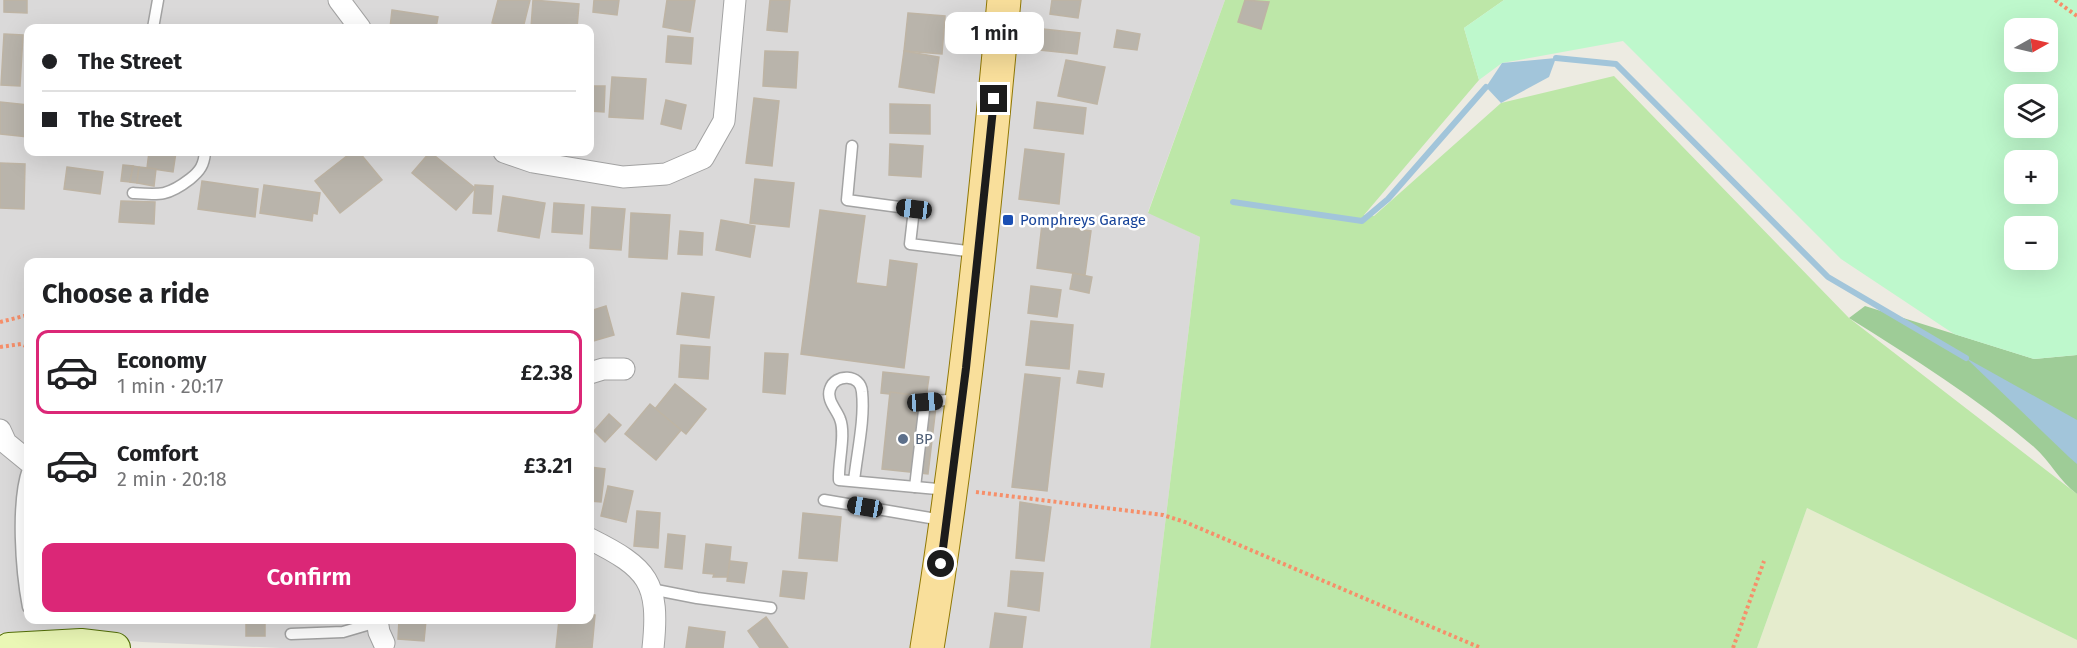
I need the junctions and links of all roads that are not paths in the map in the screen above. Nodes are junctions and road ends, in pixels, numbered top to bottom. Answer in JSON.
{"nodes":[{"id":1,"x":158,"y":0,"type":"edge"},
{"id":2,"x":339,"y":0,"type":"edge"},
{"id":3,"x":735,"y":0,"type":"edge"},
{"id":4,"x":1004,"y":0,"type":"edge"},
{"id":5,"x":154,"y":24,"type":"edge"},
{"id":6,"x":357,"y":24,"type":"edge"},
{"id":7,"x":852,"y":146,"type":"dead end"},
{"id":8,"x":204,"y":156,"type":"edge"},
{"id":9,"x":516,"y":156,"type":"edge"},
{"id":10,"x":133,"y":194,"type":"dead end"},
{"id":11,"x":979,"y":252,"type":"junction"},
{"id":12,"x":624,"y":369,"type":"dead end"},
{"id":13,"x":594,"y":372,"type":"edge"},
{"id":14,"x":963,"y":399,"type":"junction"},
{"id":15,"x":0,"y":430,"type":"edge"},
{"id":16,"x":24,"y":458,"type":"edge"},
{"id":17,"x":24,"y":480,"type":"edge"},
{"id":18,"x":854,"y":481,"type":"junction"},
{"id":19,"x":915,"y":487,"type":"junction"},
{"id":20,"x":824,"y":500,"type":"dead end"},
{"id":21,"x":950,"y":506,"type":"junction"},
{"id":22,"x":594,"y":541,"type":"edge"},
{"id":23,"x":24,"y":584,"type":"edge"},
{"id":24,"x":651,"y":589,"type":"junction"},
{"id":25,"x":771,"y":608,"type":"dead end"},
{"id":26,"x":368,"y":624,"type":"edge"},
{"id":27,"x":378,"y":624,"type":"edge"},
{"id":28,"x":291,"y":634,"type":"dead end"},
{"id":29,"x":384,"y":643,"type":"dead end"},
{"id":30,"x":9,"y":648,"type":"edge"},
{"id":31,"x":115,"y":648,"type":"edge"},
{"id":32,"x":653,"y":648,"type":"edge"},
{"id":33,"x":927,"y":648,"type":"edge"}],
"edges":[{"from":1,"to":5,"type":"lane"},
{"from":2,"to":6,"type":"street"},
{"from":3,"to":9,"type":"street"},
{"from":4,"to":11,"type":"main road"},
{"from":7,"to":11,"type":"lane"},
{"from":8,"to":10,"type":"lane"},
{"from":11,"to":14,"type":"main road"},
{"from":12,"to":13,"type":"street"},
{"from":14,"to":19,"type":"lane"},
{"from":14,"to":21,"type":"main road"},
{"from":15,"to":16,"type":"street"},
{"from":17,"to":23,"type":"lane"},
{"from":18,"to":18,"type":"lane"},
{"from":18,"to":19,"type":"lane"},
{"from":19,"to":21,"type":"lane"},
{"from":20,"to":21,"type":"lane"},
{"from":21,"to":33,"type":"main road"},
{"from":22,"to":24,"type":"street"},
{"from":24,"to":25,"type":"lane"},
{"from":24,"to":32,"type":"street"},
{"from":26,"to":28,"type":"lane"},
{"from":27,"to":29,"type":"street"},
{"from":30,"to":31,"type":"street"}]}
